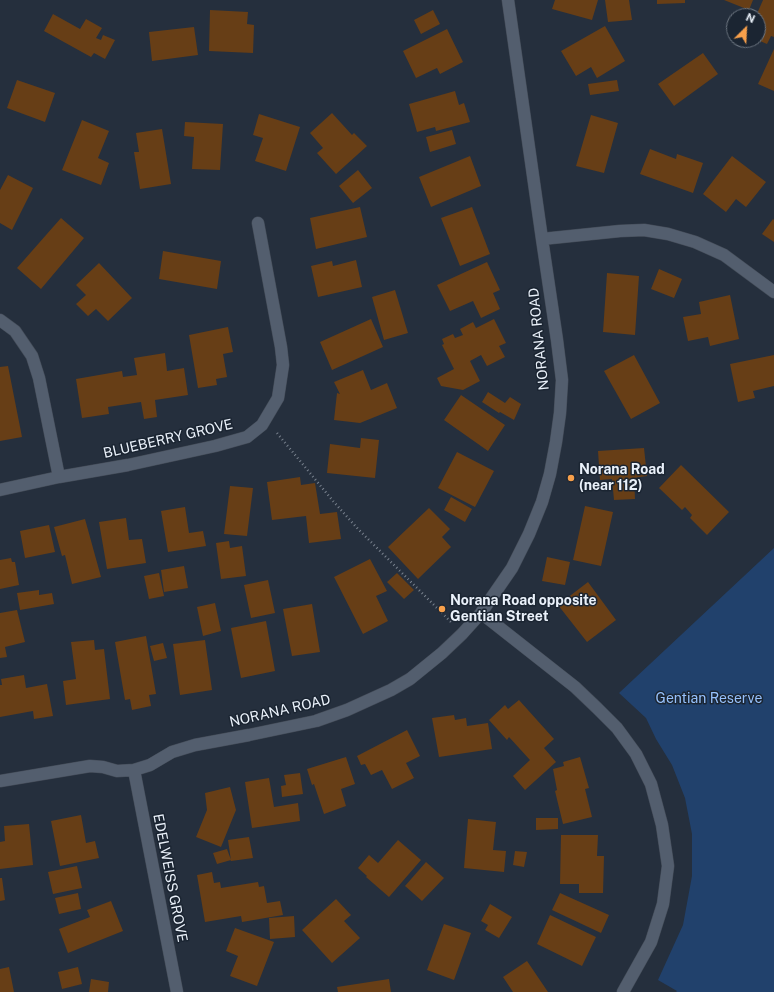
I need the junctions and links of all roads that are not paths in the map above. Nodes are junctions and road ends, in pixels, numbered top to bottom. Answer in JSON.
{"nodes":[{"id":1,"x":508,"y":0,"type":"edge"},
{"id":2,"x":258,"y":223,"type":"dead end"},
{"id":3,"x":542,"y":239,"type":"junction"},
{"id":4,"x":774,"y":292,"type":"edge"},
{"id":5,"x":0,"y":320,"type":"edge"},
{"id":6,"x":59,"y":477,"type":"junction"},
{"id":7,"x":0,"y":490,"type":"edge"},
{"id":8,"x":481,"y":613,"type":"junction"},
{"id":9,"x":134,"y":770,"type":"junction"},
{"id":10,"x":0,"y":781,"type":"edge"},
{"id":11,"x":177,"y":992,"type":"edge"},
{"id":12,"x":623,"y":992,"type":"edge"}],
"edges":[{"from":1,"to":3,"type":"street","name":"NORANA ROAD"},
{"from":2,"to":6,"type":"street","name":"BLUEBERRY GROVE"},
{"from":3,"to":4,"type":"street"},
{"from":3,"to":8,"type":"street","name":"NORANA ROAD"},
{"from":5,"to":6,"type":"street"},
{"from":6,"to":7,"type":"street","name":"BLUEBERRY GROVE"},
{"from":8,"to":9,"type":"street","name":"NORANA ROAD"},
{"from":8,"to":12,"type":"street"},
{"from":9,"to":10,"type":"street","name":"NORANA ROAD"},
{"from":9,"to":11,"type":"street","name":"EDELWEISS GROVE"}]}
